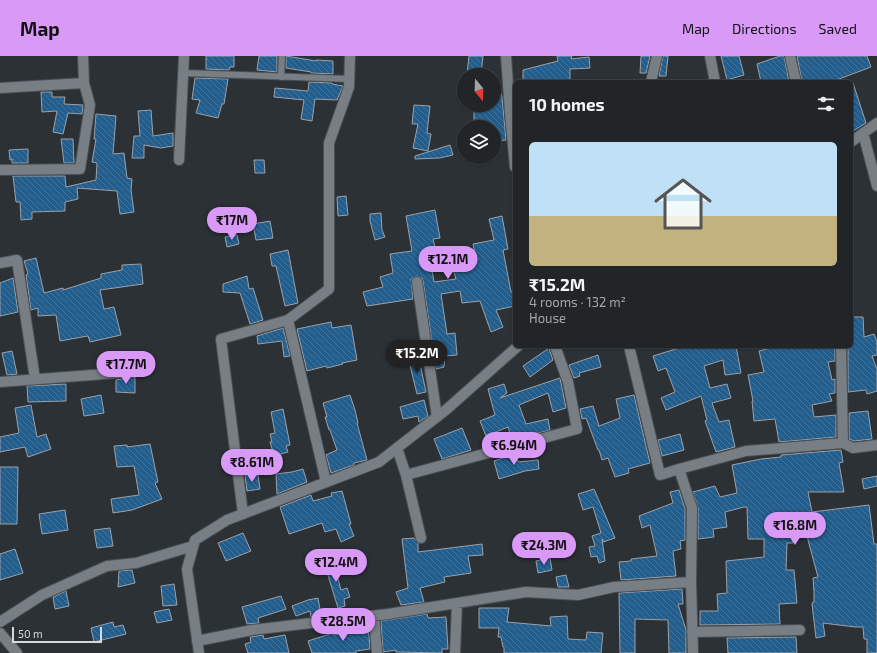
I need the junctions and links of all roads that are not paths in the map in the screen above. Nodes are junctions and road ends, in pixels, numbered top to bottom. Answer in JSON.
{"nodes":[{"id":1,"x":82,"y":56,"type":"edge"},
{"id":2,"x":184,"y":56,"type":"edge"},
{"id":3,"x":282,"y":56,"type":"edge"},
{"id":4,"x":350,"y":56,"type":"edge"},
{"id":5,"x":506,"y":56,"type":"edge"},
{"id":6,"x":657,"y":56,"type":"edge"},
{"id":7,"x":710,"y":56,"type":"edge"},
{"id":8,"x":790,"y":56,"type":"edge"},
{"id":9,"x":183,"y":73,"type":"junction"},
{"id":10,"x":281,"y":76,"type":"junction"},
{"id":11,"x":350,"y":79,"type":"junction"},
{"id":12,"x":651,"y":80,"type":"edge"},
{"id":13,"x":715,"y":80,"type":"edge"},
{"id":14,"x":796,"y":80,"type":"edge"},
{"id":15,"x":84,"y":83,"type":"junction"},
{"id":16,"x":0,"y":88,"type":"edge"},
{"id":17,"x":512,"y":113,"type":"edge"},
{"id":18,"x":877,"y":123,"type":"edge"},
{"id":19,"x":513,"y":131,"type":"edge"},
{"id":20,"x":863,"y":133,"type":"junction"},
{"id":21,"x":853,"y":140,"type":"edge"},
{"id":22,"x":179,"y":160,"type":"dead end"},
{"id":23,"x":0,"y":170,"type":"edge"},
{"id":24,"x":877,"y":186,"type":"edge"},
{"id":25,"x":0,"y":263,"type":"edge"},
{"id":26,"x":417,"y":282,"type":"dead end"},
{"id":27,"x":288,"y":320,"type":"junction"},
{"id":28,"x":516,"y":348,"type":"edge"},
{"id":29,"x":556,"y":348,"type":"edge"},
{"id":30,"x":629,"y":348,"type":"edge"},
{"id":31,"x":840,"y":348,"type":"edge"},
{"id":32,"x":131,"y":372,"type":"dead end"},
{"id":33,"x":35,"y":380,"type":"junction"},
{"id":34,"x":0,"y":382,"type":"edge"},
{"id":35,"x":437,"y":417,"type":"junction"},
{"id":36,"x":843,"y":443,"type":"junction"},
{"id":37,"x":877,"y":445,"type":"edge"},
{"id":38,"x":397,"y":448,"type":"junction"},
{"id":39,"x":679,"y":469,"type":"junction"},
{"id":40,"x":406,"y":475,"type":"junction"},
{"id":41,"x":326,"y":482,"type":"junction"},
{"id":42,"x":243,"y":514,"type":"junction"},
{"id":43,"x":421,"y":538,"type":"dead end"},
{"id":44,"x":193,"y":546,"type":"junction"},
{"id":45,"x":691,"y":582,"type":"junction"},
{"id":46,"x":457,"y":603,"type":"junction"},
{"id":47,"x":374,"y":616,"type":"junction"},
{"id":48,"x":0,"y":622,"type":"edge"},
{"id":49,"x":800,"y":630,"type":"dead end"},
{"id":50,"x":692,"y":632,"type":"junction"},
{"id":51,"x":0,"y":633,"type":"edge"},
{"id":52,"x":197,"y":641,"type":"junction"},
{"id":53,"x":17,"y":653,"type":"edge"},
{"id":54,"x":199,"y":653,"type":"edge"},
{"id":55,"x":377,"y":653,"type":"edge"},
{"id":56,"x":456,"y":653,"type":"edge"},
{"id":57,"x":693,"y":653,"type":"edge"}],
"edges":[{"from":1,"to":15,"type":"street"},
{"from":2,"to":9,"type":"street"},
{"from":3,"to":10,"type":"lane"},
{"from":4,"to":11,"type":"street"},
{"from":5,"to":17,"type":"street"},
{"from":6,"to":12,"type":"street"},
{"from":7,"to":13,"type":"street"},
{"from":8,"to":14,"type":"street"},
{"from":9,"to":10,"type":"lane"},
{"from":9,"to":22,"type":"street"},
{"from":10,"to":11,"type":"lane"},
{"from":11,"to":27,"type":"street"},
{"from":15,"to":16,"type":"street"},
{"from":15,"to":23,"type":"street"},
{"from":17,"to":19,"type":"street"},
{"from":18,"to":20,"type":"street"},
{"from":20,"to":21,"type":"street"},
{"from":20,"to":24,"type":"street"},
{"from":25,"to":33,"type":"street"},
{"from":26,"to":35,"type":"street"},
{"from":27,"to":41,"type":"street"},
{"from":27,"to":42,"type":"street"},
{"from":28,"to":35,"type":"street"},
{"from":29,"to":40,"type":"street"},
{"from":30,"to":39,"type":"street"},
{"from":31,"to":36,"type":"street"},
{"from":32,"to":33,"type":"street"},
{"from":33,"to":34,"type":"street"},
{"from":35,"to":38,"type":"street"},
{"from":36,"to":37,"type":"street"},
{"from":36,"to":39,"type":"street"},
{"from":38,"to":40,"type":"street"},
{"from":38,"to":41,"type":"street"},
{"from":39,"to":45,"type":"street"},
{"from":40,"to":43,"type":"street"},
{"from":41,"to":42,"type":"street"},
{"from":42,"to":44,"type":"street"},
{"from":44,"to":48,"type":"street"},
{"from":44,"to":52,"type":"street"},
{"from":45,"to":46,"type":"street"},
{"from":45,"to":50,"type":"street"},
{"from":46,"to":47,"type":"street"},
{"from":46,"to":56,"type":"street"},
{"from":47,"to":52,"type":"street"},
{"from":47,"to":55,"type":"street"},
{"from":49,"to":50,"type":"street"},
{"from":50,"to":57,"type":"street"},
{"from":51,"to":53,"type":"street"},
{"from":52,"to":54,"type":"street"}]}
